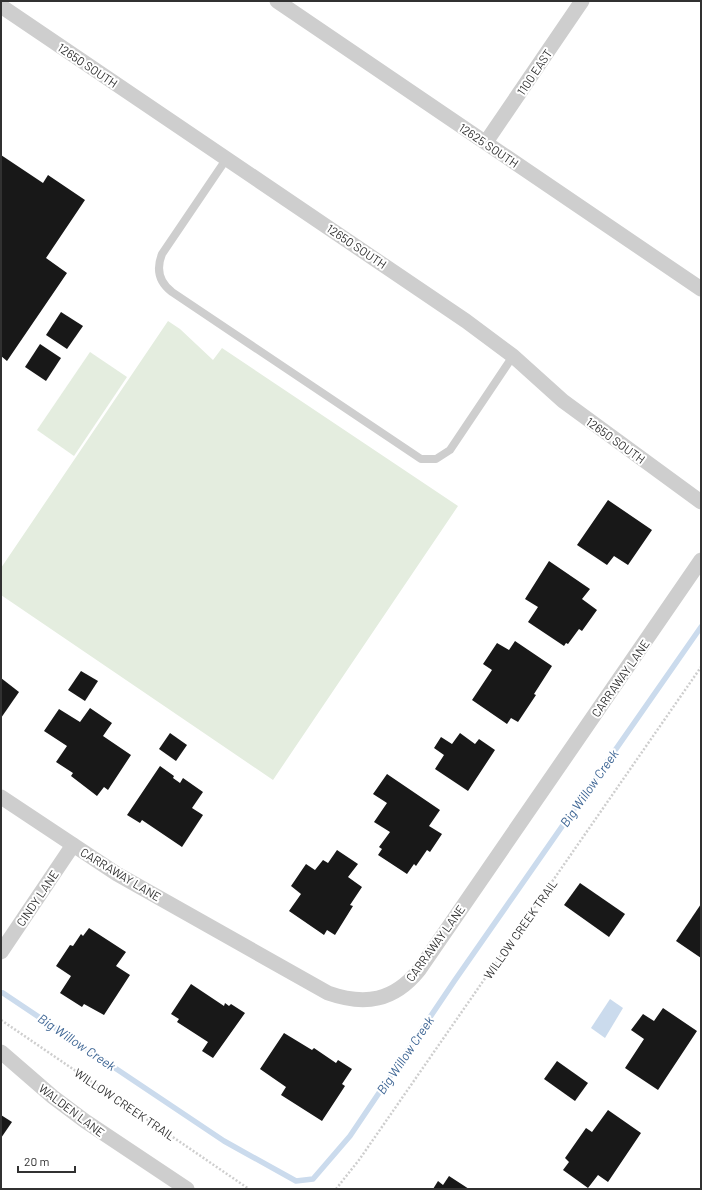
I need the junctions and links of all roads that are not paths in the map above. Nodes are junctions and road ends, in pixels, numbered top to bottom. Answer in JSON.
{"nodes":[{"id":1,"x":277,"y":1,"type":"edge"},
{"id":2,"x":582,"y":1,"type":"edge"},
{"id":3,"x":1,"y":6,"type":"edge"},
{"id":4,"x":486,"y":142,"type":"junction"},
{"id":5,"x":227,"y":158,"type":"junction"},
{"id":6,"x":701,"y":289,"type":"edge"},
{"id":7,"x":513,"y":356,"type":"junction"},
{"id":8,"x":701,"y":502,"type":"edge"},
{"id":9,"x":701,"y":560,"type":"edge"},
{"id":10,"x":1,"y":797,"type":"edge"},
{"id":11,"x":73,"y":845,"type":"junction"},
{"id":12,"x":1,"y":952,"type":"edge"},
{"id":13,"x":1,"y":1052,"type":"edge"},
{"id":14,"x":188,"y":1189,"type":"edge"}],
"edges":[{"from":1,"to":4,"type":"street","name":"12625 SOUTH"},
{"from":2,"to":4,"type":"street","name":"1100 EAST"},
{"from":3,"to":5,"type":"street","name":"12650 SOUTH"},
{"from":4,"to":6,"type":"street","name":"12625 SOUTH"},
{"from":5,"to":7,"type":"street","name":"12650 SOUTH"},
{"from":5,"to":7,"type":"lane"},
{"from":7,"to":8,"type":"street","name":"12650 SOUTH"},
{"from":9,"to":11,"type":"street","name":"CARRAWAY LANE"},
{"from":10,"to":11,"type":"street","name":"CARRAWAY LANE"},
{"from":11,"to":12,"type":"street","name":"CINDY LANE"},
{"from":13,"to":14,"type":"street","name":"WALDEN LANE"}]}
